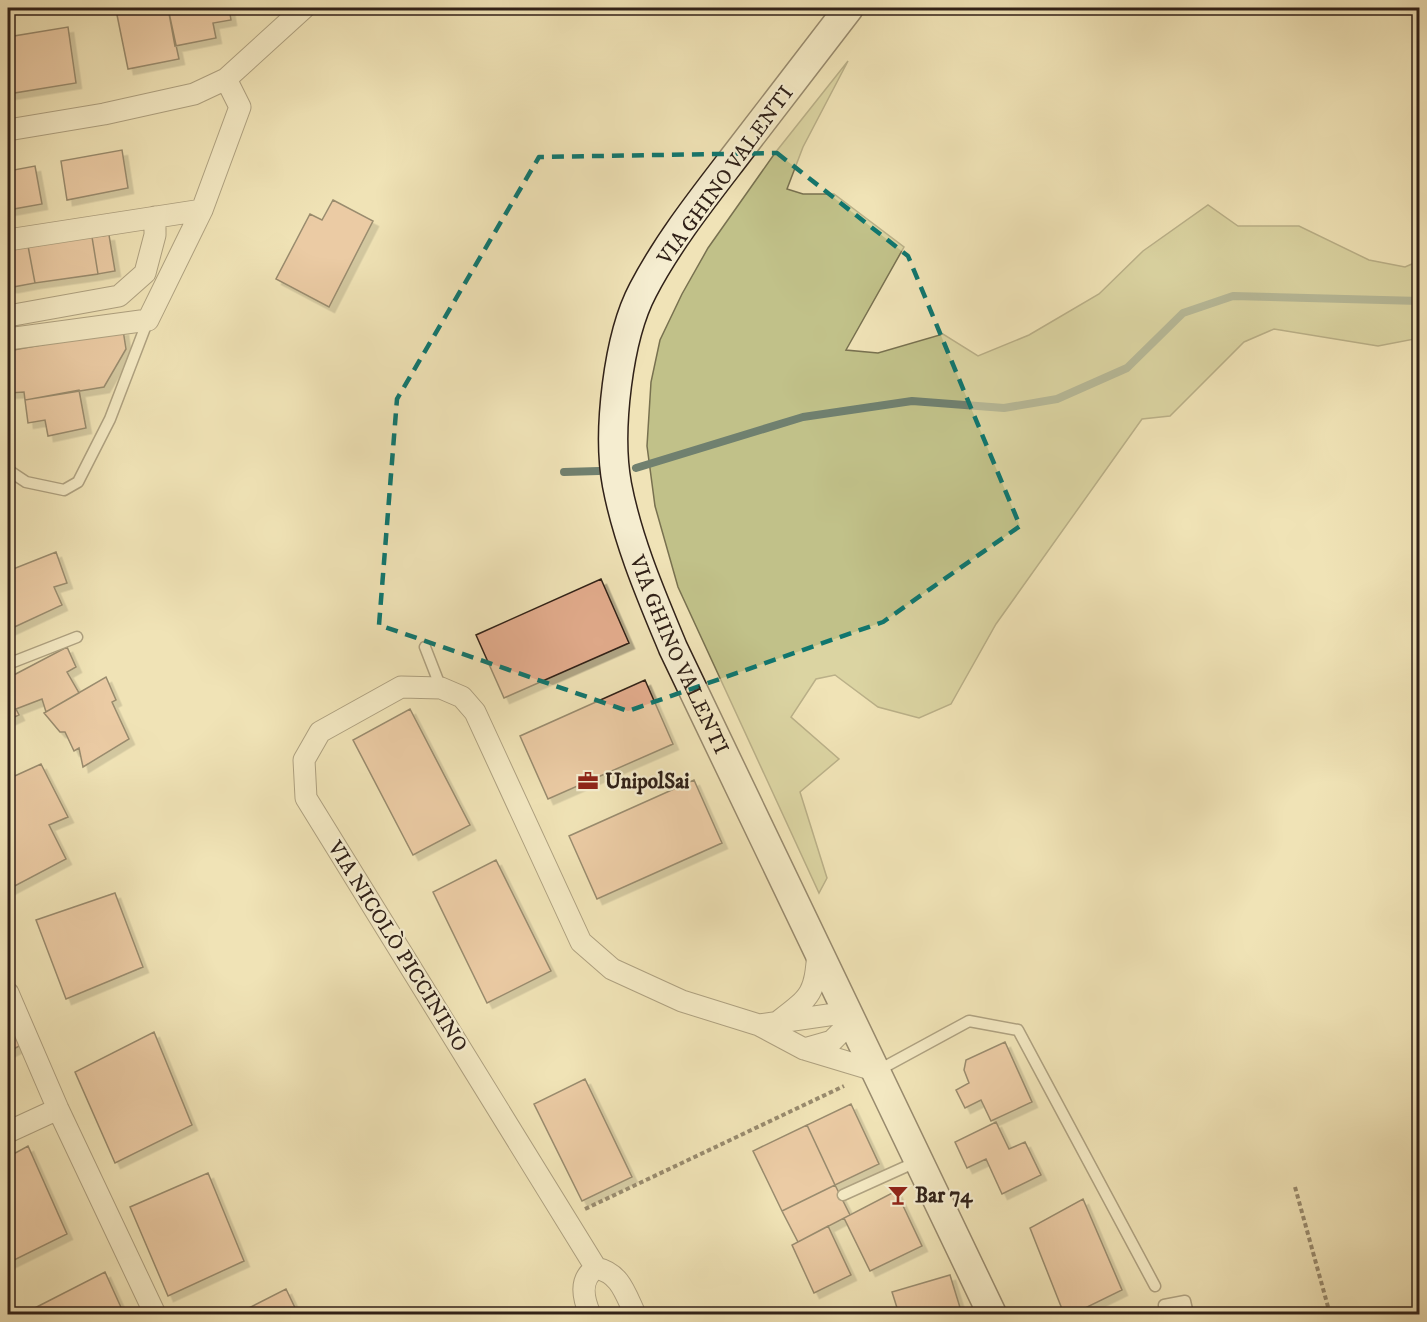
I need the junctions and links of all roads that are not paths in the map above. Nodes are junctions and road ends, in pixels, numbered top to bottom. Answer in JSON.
{"nodes":[{"id":1,"x":304,"y":8,"type":"edge"},
{"id":2,"x":849,"y":8,"type":"edge"},
{"id":3,"x":226,"y":79,"type":"junction"},
{"id":4,"x":8,"y":130,"type":"edge"},
{"id":5,"x":202,"y":210,"type":"junction"},
{"id":6,"x":155,"y":217,"type":"junction"},
{"id":7,"x":8,"y":240,"type":"edge"},
{"id":8,"x":8,"y":316,"type":"edge"},
{"id":9,"x":148,"y":320,"type":"junction"},
{"id":10,"x":8,"y":339,"type":"edge"},
{"id":11,"x":8,"y":470,"type":"edge"},
{"id":12,"x":77,"y":637,"type":"dead end"},
{"id":13,"x":425,"y":647,"type":"dead end"},
{"id":14,"x":8,"y":664,"type":"edge"},
{"id":15,"x":441,"y":688,"type":"junction"},
{"id":16,"x":818,"y":951,"type":"junction"},
{"id":17,"x":8,"y":993,"type":"edge"},
{"id":18,"x":852,"y":1021,"type":"junction"},
{"id":19,"x":769,"y":1023,"type":"junction"},
{"id":20,"x":804,"y":1049,"type":"junction"},
{"id":21,"x":877,"y":1071,"type":"junction"},
{"id":22,"x":58,"y":1109,"type":"junction"},
{"id":23,"x":8,"y":1132,"type":"edge"},
{"id":24,"x":919,"y":1160,"type":"junction"},
{"id":25,"x":843,"y":1195,"type":"dead end"},
{"id":26,"x":596,"y":1268,"type":"junction"},
{"id":27,"x":1155,"y":1286,"type":"dead end"},
{"id":28,"x":1164,"y":1305,"type":"dead end"},
{"id":29,"x":155,"y":1314,"type":"edge"},
{"id":30,"x":590,"y":1314,"type":"edge"},
{"id":31,"x":635,"y":1314,"type":"edge"},
{"id":32,"x":992,"y":1314,"type":"edge"},
{"id":33,"x":1188,"y":1314,"type":"edge"}],
"edges":[{"from":1,"to":3,"type":"street"},
{"from":2,"to":16,"type":"main road","name":"VIA GHINO VALENTI"},
{"from":3,"to":4,"type":"street"},
{"from":3,"to":5,"type":"street"},
{"from":5,"to":6,"type":"street"},
{"from":5,"to":9,"type":"street"},
{"from":6,"to":7,"type":"street"},
{"from":6,"to":8,"type":"street"},
{"from":9,"to":10,"type":"street"},
{"from":9,"to":11,"type":"lane"},
{"from":12,"to":14,"type":"lane"},
{"from":13,"to":15,"type":"lane"},
{"from":15,"to":19,"type":"street","name":"VIA NICOLÒ PICCININO"},
{"from":15,"to":26,"type":"street","name":"VIA NICOLÒ PICCININO"},
{"from":16,"to":18,"type":"main road","name":"VIA GHINO VALENTI"},
{"from":16,"to":19,"type":"street"},
{"from":17,"to":22,"type":"street"},
{"from":18,"to":19,"type":"street"},
{"from":18,"to":20,"type":"street"},
{"from":18,"to":21,"type":"main road","name":"VIA GHINO VALENTI"},
{"from":19,"to":20,"type":"street"},
{"from":20,"to":21,"type":"street"},
{"from":21,"to":24,"type":"main road","name":"VIA GHINO VALENTI"},
{"from":21,"to":27,"type":"lane"},
{"from":22,"to":23,"type":"street"},
{"from":22,"to":29,"type":"street"},
{"from":24,"to":25,"type":"lane"},
{"from":24,"to":32,"type":"main road","name":"VIA GHINO VALENTI"},
{"from":26,"to":30,"type":"street"},
{"from":26,"to":31,"type":"street","name":"VIA NICOLÒ PICCININO"},
{"from":28,"to":33,"type":"lane"}]}
